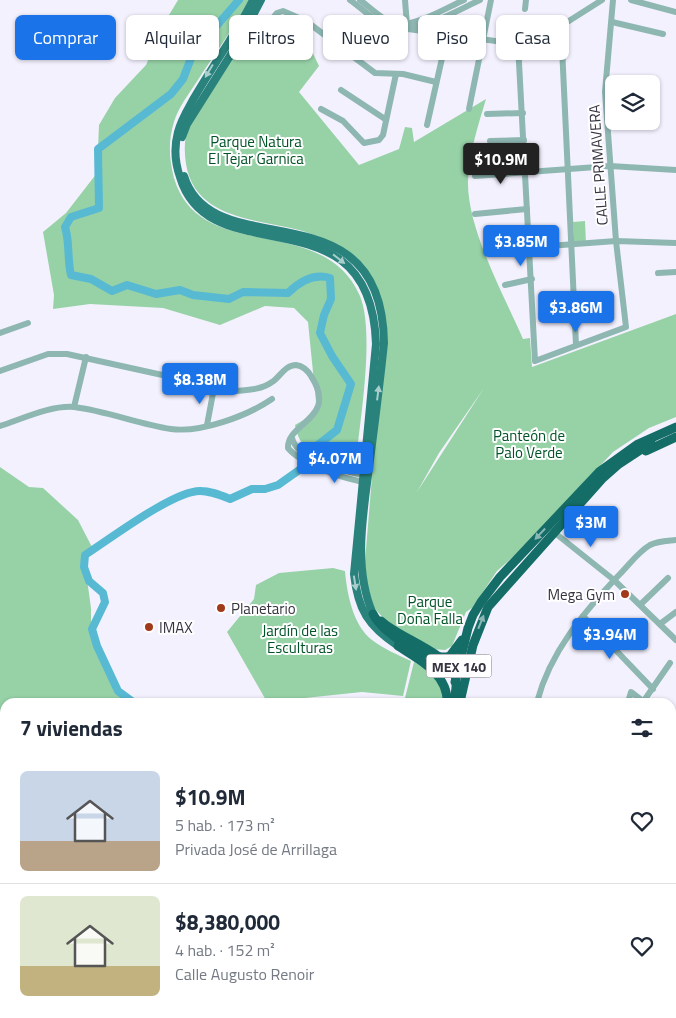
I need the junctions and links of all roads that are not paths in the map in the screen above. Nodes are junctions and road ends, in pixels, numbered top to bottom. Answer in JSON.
{"nodes":[{"id":1,"x":253,"y":0,"type":"edge"},
{"id":2,"x":262,"y":0,"type":"edge"},
{"id":3,"x":350,"y":0,"type":"edge"},
{"id":4,"x":360,"y":0,"type":"edge"},
{"id":5,"x":405,"y":0,"type":"edge"},
{"id":6,"x":464,"y":0,"type":"edge"},
{"id":7,"x":480,"y":0,"type":"edge"},
{"id":8,"x":493,"y":0,"type":"edge"},
{"id":9,"x":526,"y":0,"type":"edge"},
{"id":10,"x":602,"y":0,"type":"edge"},
{"id":11,"x":613,"y":0,"type":"edge"},
{"id":12,"x":630,"y":0,"type":"edge"},
{"id":13,"x":525,"y":9,"type":"dead end"},
{"id":14,"x":676,"y":12,"type":"edge"},
{"id":15,"x":254,"y":15,"type":"edge"},
{"id":16,"x":274,"y":15,"type":"edge"},
{"id":17,"x":292,"y":15,"type":"edge"},
{"id":18,"x":371,"y":15,"type":"edge"},
{"id":19,"x":380,"y":15,"type":"edge"},
{"id":20,"x":406,"y":15,"type":"edge"},
{"id":21,"x":569,"y":21,"type":"edge"},
{"id":22,"x":612,"y":22,"type":"junction"},
{"id":23,"x":313,"y":26,"type":"edge"},
{"id":24,"x":408,"y":26,"type":"edge"},
{"id":25,"x":408,"y":26,"type":"edge"},
{"id":26,"x":486,"y":32,"type":"edge"},
{"id":27,"x":663,"y":34,"type":"dead end"},
{"id":28,"x":229,"y":58,"type":"edge"},
{"id":29,"x":442,"y":60,"type":"edge"},
{"id":30,"x":480,"y":60,"type":"edge"},
{"id":31,"x":519,"y":60,"type":"edge"},
{"id":32,"x":562,"y":60,"type":"edge"},
{"id":33,"x":396,"y":74,"type":"junction"},
{"id":34,"x":436,"y":82,"type":"junction"},
{"id":35,"x":341,"y":90,"type":"dead end"},
{"id":36,"x":321,"y":108,"type":"dead end"},
{"id":37,"x":468,"y":109,"type":"dead end"},
{"id":38,"x":523,"y":113,"type":"junction"},
{"id":39,"x":487,"y":114,"type":"dead end"},
{"id":40,"x":385,"y":119,"type":"junction"},
{"id":41,"x":427,"y":125,"type":"dead end"},
{"id":42,"x":524,"y":140,"type":"junction"},
{"id":43,"x":490,"y":141,"type":"dead end"},
{"id":44,"x":610,"y":166,"type":"junction"},
{"id":45,"x":567,"y":170,"type":"junction"},
{"id":46,"x":676,"y":170,"type":"edge"},
{"id":47,"x":525,"y":173,"type":"junction"},
{"id":48,"x":475,"y":176,"type":"dead end"},
{"id":49,"x":527,"y":209,"type":"junction"},
{"id":50,"x":475,"y":214,"type":"dead end"},
{"id":51,"x":616,"y":241,"type":"junction"},
{"id":52,"x":571,"y":243,"type":"junction"},
{"id":53,"x":676,"y":244,"type":"edge"},
{"id":54,"x":530,"y":246,"type":"junction"},
{"id":55,"x":495,"y":250,"type":"dead end"},
{"id":56,"x":676,"y":272,"type":"edge"},
{"id":57,"x":658,"y":273,"type":"dead end"},
{"id":58,"x":532,"y":279,"type":"junction"},
{"id":59,"x":505,"y":285,"type":"dead end"},
{"id":60,"x":28,"y":323,"type":"dead end"},
{"id":61,"x":0,"y":333,"type":"edge"},
{"id":62,"x":576,"y":345,"type":"junction"},
{"id":63,"x":86,"y":357,"type":"junction"},
{"id":64,"x":0,"y":370,"type":"edge"},
{"id":65,"x":214,"y":388,"type":"junction"},
{"id":66,"x":272,"y":399,"type":"dead end"},
{"id":67,"x":74,"y":407,"type":"junction"},
{"id":68,"x":676,"y":420,"type":"edge"},
{"id":69,"x":206,"y":425,"type":"junction"},
{"id":70,"x":0,"y":426,"type":"edge"},
{"id":71,"x":676,"y":427,"type":"edge"},
{"id":72,"x":676,"y":431,"type":"edge"},
{"id":73,"x":676,"y":437,"type":"edge"},
{"id":74,"x":625,"y":452,"type":"junction"},
{"id":75,"x":619,"y":464,"type":"junction"},
{"id":76,"x":365,"y":478,"type":"junction"},
{"id":77,"x":555,"y":533,"type":"junction"},
{"id":78,"x":676,"y":541,"type":"edge"},
{"id":79,"x":668,"y":578,"type":"dead end"},
{"id":80,"x":614,"y":580,"type":"junction"},
{"id":81,"x":641,"y":604,"type":"junction"},
{"id":82,"x":676,"y":612,"type":"edge"},
{"id":83,"x":372,"y":614,"type":"junction"},
{"id":84,"x":583,"y":616,"type":"junction"},
{"id":85,"x":660,"y":624,"type":"junction"},
{"id":86,"x":468,"y":628,"type":"junction"},
{"id":87,"x":676,"y":640,"type":"edge"},
{"id":88,"x":473,"y":645,"type":"junction"},
{"id":89,"x":398,"y":646,"type":"joint"},
{"id":90,"x":670,"y":663,"type":"dead end"},
{"id":91,"x":653,"y":689,"type":"junction"},
{"id":92,"x":449,"y":698,"type":"edge"},
{"id":93,"x":451,"y":698,"type":"edge"},
{"id":94,"x":451,"y":698,"type":"edge"},
{"id":95,"x":461,"y":698,"type":"edge"},
{"id":96,"x":467,"y":698,"type":"edge"},
{"id":97,"x":538,"y":698,"type":"edge"},
{"id":98,"x":629,"y":698,"type":"edge"},
{"id":99,"x":641,"y":698,"type":"edge"},
{"id":100,"x":648,"y":698,"type":"edge"}],
"edges":[{"from":1,"to":76,"type":"main road","one_way":true},
{"from":2,"to":15,"type":"main road"},
{"from":3,"to":18,"type":"street"},
{"from":4,"to":19,"type":"street"},
{"from":5,"to":20,"type":"street"},
{"from":6,"to":24,"type":"street"},
{"from":7,"to":25,"type":"street"},
{"from":8,"to":26,"type":"street"},
{"from":9,"to":13,"type":"street"},
{"from":10,"to":21,"type":"street"},
{"from":11,"to":22,"type":"street","name":"CALLE PRIMAVERA"},
{"from":12,"to":14,"type":"street"},
{"from":16,"to":17,"type":"street"},
{"from":22,"to":27,"type":"street"},
{"from":22,"to":44,"type":"street","name":"CALLE PRIMAVERA"},
{"from":23,"to":33,"type":"street"},
{"from":76,"to":28,"type":"main road","one_way":true},
{"from":29,"to":34,"type":"street"},
{"from":30,"to":37,"type":"street"},
{"from":31,"to":38,"type":"street"},
{"from":32,"to":45,"type":"street"},
{"from":33,"to":34,"type":"street"},
{"from":33,"to":40,"type":"street"},
{"from":34,"to":41,"type":"street"},
{"from":35,"to":40,"type":"street"},
{"from":36,"to":40,"type":"street"},
{"from":38,"to":39,"type":"street"},
{"from":38,"to":42,"type":"street"},
{"from":42,"to":43,"type":"street"},
{"from":42,"to":47,"type":"street"},
{"from":44,"to":45,"type":"street"},
{"from":44,"to":46,"type":"street"},
{"from":44,"to":51,"type":"street","name":"CALLE PRIMAVERA"},
{"from":45,"to":47,"type":"street"},
{"from":45,"to":52,"type":"street"},
{"from":47,"to":48,"type":"street"},
{"from":47,"to":49,"type":"street"},
{"from":49,"to":50,"type":"street"},
{"from":49,"to":54,"type":"street"},
{"from":51,"to":52,"type":"street"},
{"from":51,"to":53,"type":"street"},
{"from":51,"to":62,"type":"street","name":"CALLE PRIMAVERA"},
{"from":52,"to":54,"type":"street"},
{"from":52,"to":62,"type":"street"},
{"from":54,"to":55,"type":"street"},
{"from":54,"to":58,"type":"street"},
{"from":56,"to":57,"type":"street"},
{"from":58,"to":59,"type":"street"},
{"from":58,"to":62,"type":"street"},
{"from":60,"to":61,"type":"street"},
{"from":63,"to":64,"type":"street"},
{"from":63,"to":65,"type":"street"},
{"from":63,"to":67,"type":"street"},
{"from":65,"to":69,"type":"street"},
{"from":65,"to":76,"type":"street"},
{"from":66,"to":69,"type":"street"},
{"from":67,"to":69,"type":"street"},
{"from":67,"to":70,"type":"street"},
{"from":68,"to":74,"type":"highway"},
{"from":71,"to":74,"type":"highway","number":"MEX 140"},
{"from":72,"to":75,"type":"highway","number":"MEX 140"},
{"from":73,"to":75,"type":"highway"},
{"from":74,"to":86,"type":"highway","number":"MEX 140","one_way":true},
{"from":75,"to":77,"type":"highway","number":"MEX 140"},
{"from":76,"to":83,"type":"main road"},
{"from":76,"to":89,"type":"main road","one_way":true},
{"from":77,"to":80,"type":"street"},
{"from":88,"to":77,"type":"highway","number":"MEX 140","one_way":true},
{"from":78,"to":80,"type":"street"},
{"from":79,"to":81,"type":"street"},
{"from":80,"to":81,"type":"street"},
{"from":80,"to":84,"type":"street"},
{"from":81,"to":85,"type":"street"},
{"from":82,"to":85,"type":"street"},
{"from":83,"to":86,"type":"highway"},
{"from":83,"to":94,"type":"highway","bridge":true},
{"from":84,"to":91,"type":"street"},
{"from":84,"to":97,"type":"street"},
{"from":85,"to":87,"type":"street"},
{"from":86,"to":93,"type":"highway","number":"MEX 140"},
{"from":88,"to":95,"type":"highway","number":"MEX 140"},
{"from":88,"to":96,"type":"highway"},
{"from":89,"to":92,"type":"highway"},
{"from":90,"to":91,"type":"street"},
{"from":91,"to":100,"type":"street"},
{"from":98,"to":99,"type":"street"}]}
